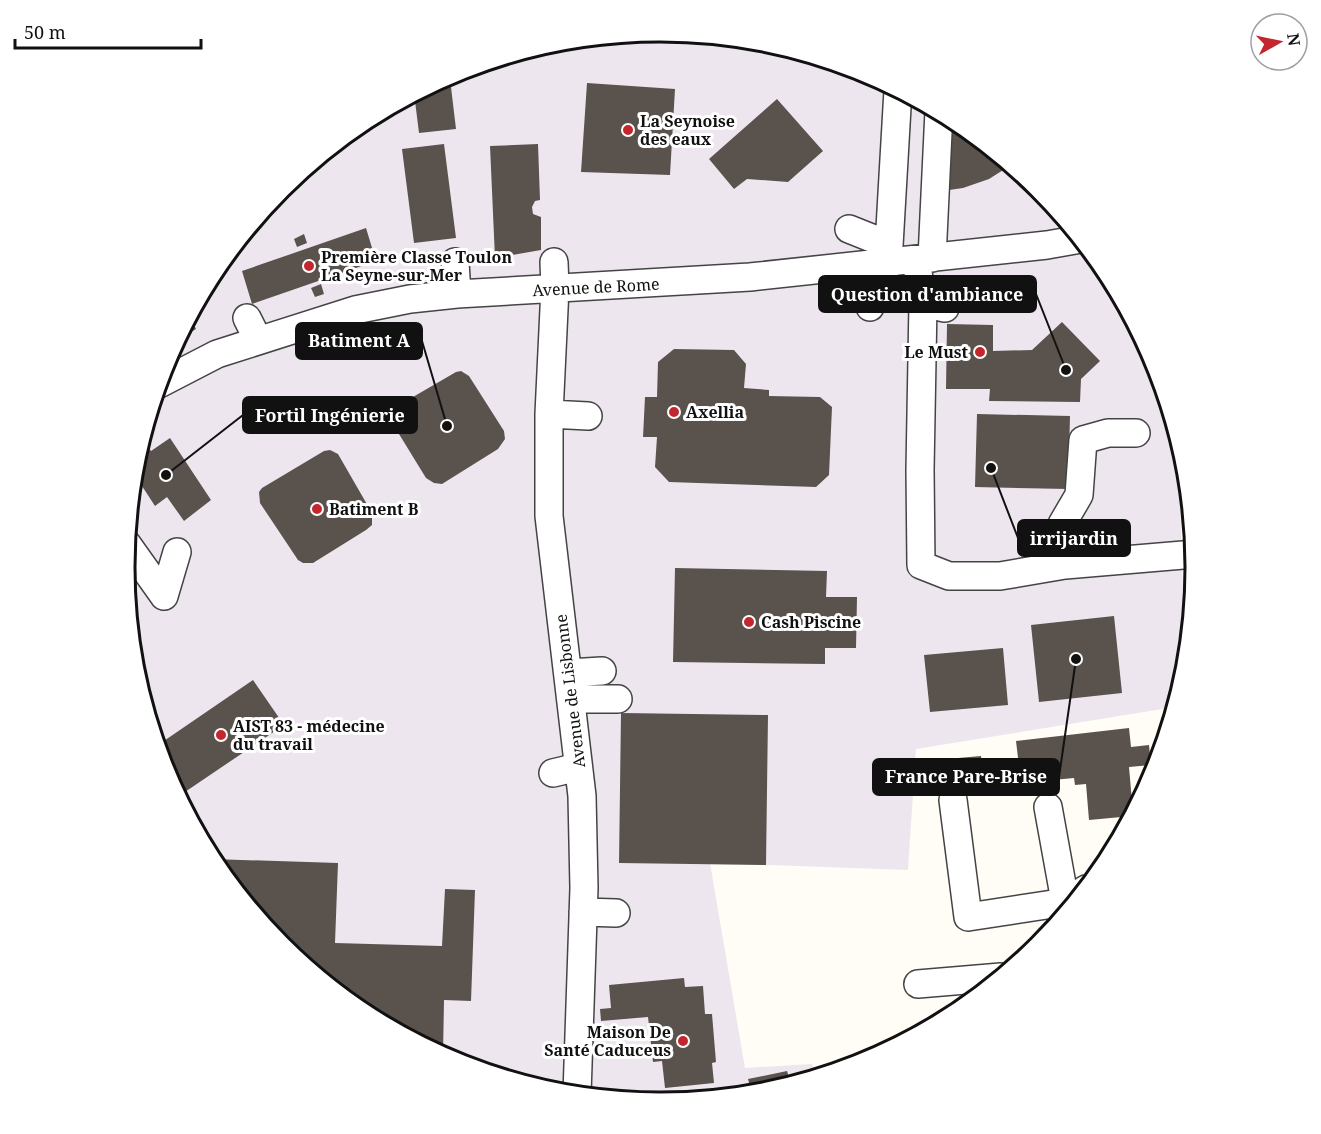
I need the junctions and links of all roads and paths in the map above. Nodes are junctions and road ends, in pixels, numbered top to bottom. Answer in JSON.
{"nodes":[{"id":1,"x":897,"y":98,"type":"edge"},
{"id":2,"x":938,"y":121,"type":"edge"},
{"id":3,"x":849,"y":229,"type":"dead end"},
{"id":4,"x":1072,"y":241,"type":"edge"},
{"id":5,"x":1047,"y":245,"type":"junction"},
{"id":6,"x":1077,"y":247,"type":"edge"},
{"id":7,"x":888,"y":254,"type":"junction"},
{"id":8,"x":924,"y":259,"type":"junction"},
{"id":9,"x":455,"y":262,"type":"dead end"},
{"id":10,"x":555,"y":275,"type":"junction"},
{"id":11,"x":457,"y":294,"type":"junction"},
{"id":12,"x":870,"y":307,"type":"dead end"},
{"id":13,"x":170,"y":378,"type":"edge"},
{"id":14,"x":549,"y":414,"type":"junction"},
{"id":15,"x":588,"y":416,"type":"dead end"},
{"id":16,"x":1136,"y":433,"type":"dead end"},
{"id":17,"x":177,"y":552,"type":"dead end"},
{"id":18,"x":136,"y":556,"type":"edge"},
{"id":19,"x":1185,"y":556,"type":"edge"},
{"id":20,"x":1065,"y":565,"type":"junction"},
{"id":21,"x":602,"y":671,"type":"dead end"},
{"id":22,"x":570,"y":686,"type":"junction"},
{"id":23,"x":618,"y":699,"type":"dead end"},
{"id":24,"x":953,"y":800,"type":"dead end"},
{"id":25,"x":1048,"y":807,"type":"dead end"},
{"id":26,"x":1071,"y":894,"type":"edge"},
{"id":27,"x":1064,"y":902,"type":"edge"},
{"id":28,"x":583,"y":912,"type":"junction"},
{"id":29,"x":616,"y":913,"type":"dead end"},
{"id":30,"x":987,"y":978,"type":"edge"},
{"id":31,"x":918,"y":984,"type":"dead end"},
{"id":32,"x":579,"y":1086,"type":"edge"}],
"edges":[{"from":1,"to":7,"type":"street"},
{"from":2,"to":8,"type":"street"},
{"from":3,"to":7,"type":"street"},
{"from":4,"to":5,"type":"street","name":"Avenue de Rome"},
{"from":5,"to":6,"type":"street","name":"Avenue de Rome"},
{"from":5,"to":8,"type":"street","name":"Avenue de Rome"},
{"from":7,"to":8,"type":"street","name":"Avenue de Rome"},
{"from":7,"to":10,"type":"street","name":"Avenue de Rome"},
{"from":7,"to":12,"type":"street"},
{"from":8,"to":20,"type":"street"},
{"from":9,"to":11,"type":"street"},
{"from":10,"to":11,"type":"street","name":"Avenue de Rome"},
{"from":10,"to":14,"type":"street","name":"Avenue de Lisbonne"},
{"from":11,"to":13,"type":"street","name":"Avenue de Rome"},
{"from":14,"to":15,"type":"street"},
{"from":14,"to":22,"type":"street","name":"Avenue de Lisbonne"},
{"from":16,"to":20,"type":"street"},
{"from":17,"to":18,"type":"street"},
{"from":19,"to":20,"type":"street"},
{"from":21,"to":22,"type":"street"},
{"from":22,"to":23,"type":"street"},
{"from":22,"to":28,"type":"street","name":"Avenue de Lisbonne"},
{"from":24,"to":27,"type":"street"},
{"from":25,"to":26,"type":"street"},
{"from":28,"to":29,"type":"street"},
{"from":28,"to":32,"type":"street","name":"Avenue de Lisbonne"},
{"from":30,"to":31,"type":"street"}]}
